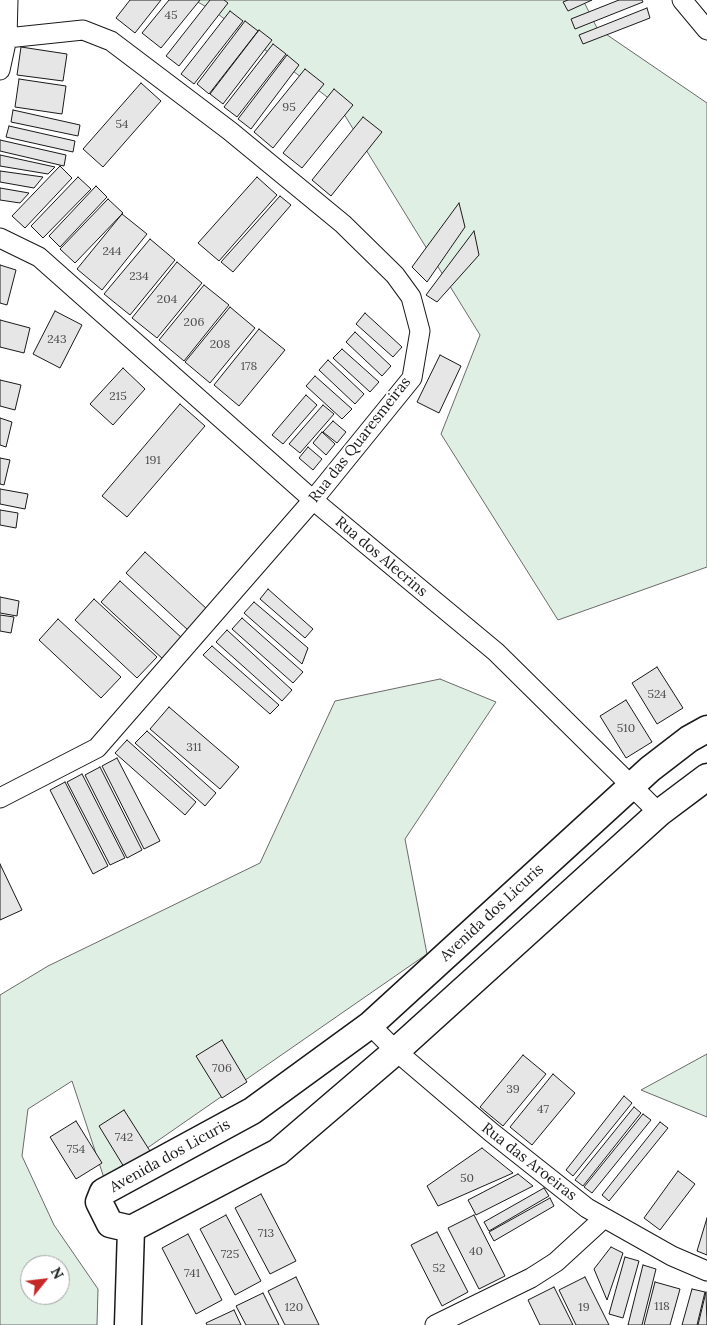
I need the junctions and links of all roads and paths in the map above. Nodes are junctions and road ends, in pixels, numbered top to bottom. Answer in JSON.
{"nodes":[{"id":1,"x":8,"y":0,"type":"edge"},
{"id":2,"x":682,"y":0,"type":"edge"},
{"id":3,"x":707,"y":30,"type":"edge"},
{"id":4,"x":7,"y":38,"type":"junction"},
{"id":5,"x":0,"y":70,"type":"edge"},
{"id":6,"x":0,"y":238,"type":"edge"},
{"id":7,"x":313,"y":500,"type":"junction"},
{"id":8,"x":707,"y":729,"type":"edge"},
{"id":9,"x":707,"y":777,"type":"edge"},
{"id":10,"x":632,"y":786,"type":"junction"},
{"id":11,"x":0,"y":798,"type":"edge"},
{"id":12,"x":659,"y":813,"type":"junction"},
{"id":13,"x":370,"y":1025,"type":"junction"},
{"id":14,"x":396,"y":1051,"type":"junction"},
{"id":15,"x":604,"y":1218,"type":"junction"},
{"id":16,"x":131,"y":1228,"type":"junction"},
{"id":17,"x":707,"y":1271,"type":"edge"},
{"id":18,"x":128,"y":1325,"type":"edge"},
{"id":19,"x":434,"y":1325,"type":"edge"}],
"edges":[{"from":1,"to":4,"type":"street"},
{"from":2,"to":3,"type":"street"},
{"from":4,"to":5,"type":"street"},
{"from":4,"to":7,"type":"street","name":"Rua das Quaresmeiras"},
{"from":6,"to":7,"type":"street","name":"Rua dos Alecrins"},
{"from":7,"to":10,"type":"street","name":"Rua dos Alecrins"},
{"from":7,"to":11,"type":"street","name":"Rua das Quaresmeiras"},
{"from":8,"to":10,"type":"street","name":"Avenida dos Licuris"},
{"from":9,"to":12,"type":"street"},
{"from":10,"to":12,"type":"street","name":"Rua dos Alecrins"},
{"from":10,"to":13,"type":"street","name":"Avenida dos Licuris"},
{"from":12,"to":14,"type":"street"},
{"from":13,"to":14,"type":"street","name":"Rua das Aroeiras"},
{"from":13,"to":16,"type":"street","name":"Avenida dos Licuris"},
{"from":14,"to":15,"type":"street","name":"Rua das Aroeiras"},
{"from":14,"to":16,"type":"street"},
{"from":15,"to":17,"type":"street","name":"Rua das Aroeiras"},
{"from":15,"to":19,"type":"street"},
{"from":16,"to":18,"type":"street"}]}
